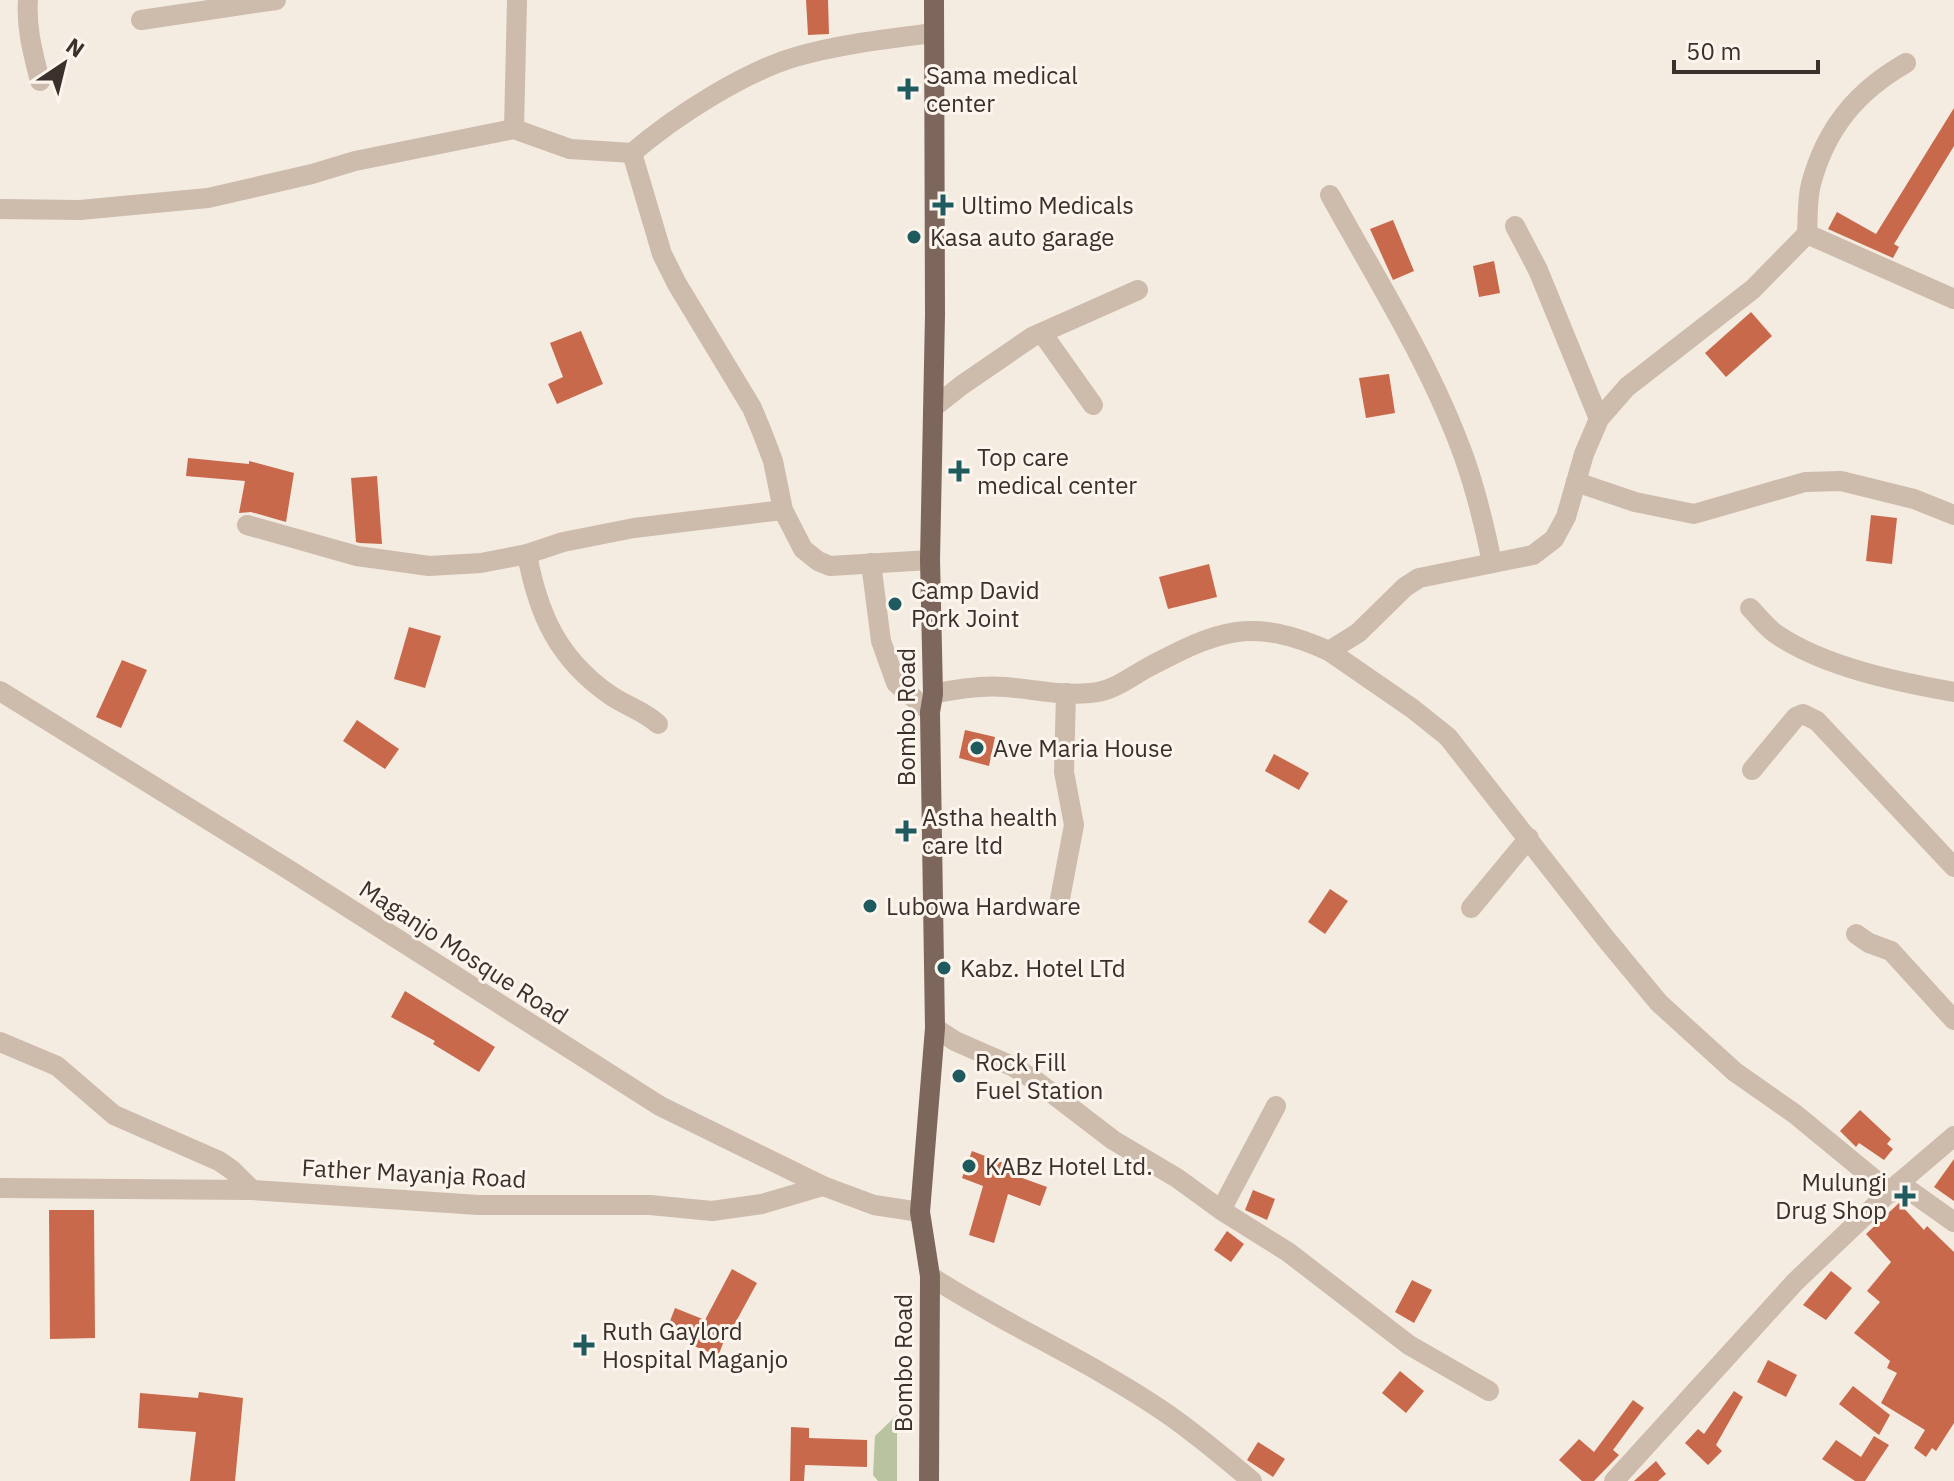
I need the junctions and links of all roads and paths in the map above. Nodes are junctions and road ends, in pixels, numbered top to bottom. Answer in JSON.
{"nodes":[{"id":1,"x":28,"y":0,"type":"edge"},
{"id":2,"x":276,"y":0,"type":"edge"},
{"id":3,"x":517,"y":0,"type":"edge"},
{"id":4,"x":934,"y":0,"type":"edge"},
{"id":5,"x":141,"y":20,"type":"dead end"},
{"id":6,"x":934,"y":33,"type":"junction"},
{"id":7,"x":1906,"y":63,"type":"dead end"},
{"id":8,"x":40,"y":81,"type":"dead end"},
{"id":9,"x":514,"y":129,"type":"junction"},
{"id":10,"x":632,"y":153,"type":"junction"},
{"id":11,"x":1330,"y":195,"type":"dead end"},
{"id":12,"x":0,"y":209,"type":"edge"},
{"id":13,"x":1515,"y":226,"type":"dead end"},
{"id":14,"x":1807,"y":234,"type":"junction"},
{"id":15,"x":1138,"y":290,"type":"dead end"},
{"id":16,"x":1954,"y":299,"type":"edge"},
{"id":17,"x":1042,"y":333,"type":"junction"},
{"id":18,"x":1093,"y":405,"type":"dead end"},
{"id":19,"x":933,"y":408,"type":"junction"},
{"id":20,"x":1599,"y":419,"type":"junction"},
{"id":21,"x":1576,"y":482,"type":"junction"},
{"id":22,"x":783,"y":510,"type":"junction"},
{"id":23,"x":1954,"y":515,"type":"edge"},
{"id":24,"x":247,"y":525,"type":"dead end"},
{"id":25,"x":527,"y":554,"type":"junction"},
{"id":26,"x":930,"y":560,"type":"junction"},
{"id":27,"x":871,"y":563,"type":"junction"},
{"id":28,"x":1492,"y":563,"type":"junction"},
{"id":29,"x":1750,"y":608,"type":"dead end"},
{"id":30,"x":1329,"y":651,"type":"junction"},
{"id":31,"x":0,"y":691,"type":"edge"},
{"id":32,"x":1954,"y":692,"type":"edge"},
{"id":33,"x":1066,"y":693,"type":"junction"},
{"id":34,"x":931,"y":703,"type":"junction"},
{"id":35,"x":658,"y":724,"type":"dead end"},
{"id":36,"x":1752,"y":770,"type":"dead end"},
{"id":37,"x":1529,"y":838,"type":"junction"},
{"id":38,"x":1954,"y":867,"type":"edge"},
{"id":39,"x":1060,"y":899,"type":"dead end"},
{"id":40,"x":1471,"y":908,"type":"dead end"},
{"id":41,"x":1856,"y":934,"type":"dead end"},
{"id":42,"x":1954,"y":1020,"type":"edge"},
{"id":43,"x":935,"y":1028,"type":"junction"},
{"id":44,"x":0,"y":1042,"type":"edge"},
{"id":45,"x":1276,"y":1106,"type":"dead end"},
{"id":46,"x":1954,"y":1136,"type":"edge"},
{"id":47,"x":823,"y":1186,"type":"junction"},
{"id":48,"x":0,"y":1188,"type":"edge"},
{"id":49,"x":1895,"y":1188,"type":"junction"},
{"id":50,"x":252,"y":1190,"type":"junction"},
{"id":51,"x":1221,"y":1210,"type":"junction"},
{"id":52,"x":920,"y":1212,"type":"junction"},
{"id":53,"x":1954,"y":1222,"type":"edge"},
{"id":54,"x":930,"y":1276,"type":"junction"},
{"id":55,"x":1489,"y":1391,"type":"dead end"},
{"id":56,"x":1635,"y":1473,"type":"edge"},
{"id":57,"x":929,"y":1481,"type":"edge"},
{"id":58,"x":1252,"y":1481,"type":"edge"},
{"id":59,"x":1614,"y":1481,"type":"edge"}],
"edges":[{"from":1,"to":8,"type":"street"},
{"from":2,"to":5,"type":"street"},
{"from":3,"to":9,"type":"street"},
{"from":4,"to":6,"type":"main road","name":"Bombo Road"},
{"from":6,"to":10,"type":"street"},
{"from":6,"to":19,"type":"main road","name":"Bombo Road"},
{"from":7,"to":14,"type":"street"},
{"from":9,"to":10,"type":"street"},
{"from":9,"to":12,"type":"street"},
{"from":10,"to":22,"type":"street"},
{"from":11,"to":28,"type":"street"},
{"from":13,"to":20,"type":"street"},
{"from":14,"to":16,"type":"street"},
{"from":14,"to":20,"type":"street"},
{"from":15,"to":17,"type":"street"},
{"from":17,"to":18,"type":"street"},
{"from":17,"to":19,"type":"street"},
{"from":19,"to":26,"type":"main road","name":"Bombo Road"},
{"from":20,"to":21,"type":"street"},
{"from":21,"to":23,"type":"street"},
{"from":21,"to":28,"type":"street"},
{"from":22,"to":25,"type":"street"},
{"from":22,"to":27,"type":"street"},
{"from":24,"to":25,"type":"street"},
{"from":25,"to":35,"type":"street"},
{"from":26,"to":27,"type":"street"},
{"from":26,"to":34,"type":"main road","name":"Bombo Road"},
{"from":27,"to":34,"type":"street"},
{"from":28,"to":30,"type":"street"},
{"from":29,"to":32,"type":"street"},
{"from":30,"to":33,"type":"street"},
{"from":30,"to":37,"type":"street"},
{"from":31,"to":47,"type":"street","name":"Maganjo Mosque Road"},
{"from":33,"to":34,"type":"street"},
{"from":33,"to":39,"type":"street"},
{"from":34,"to":43,"type":"main road","name":"Bombo Road"},
{"from":36,"to":38,"type":"street"},
{"from":37,"to":40,"type":"street"},
{"from":37,"to":49,"type":"street"},
{"from":41,"to":42,"type":"street"},
{"from":43,"to":51,"type":"street"},
{"from":43,"to":52,"type":"main road","name":"Bombo Road"},
{"from":44,"to":50,"type":"street"},
{"from":45,"to":51,"type":"street"},
{"from":46,"to":49,"type":"street"},
{"from":47,"to":50,"type":"street","name":"Father Mayanja Road"},
{"from":47,"to":52,"type":"street","name":"Maganjo Mosque Road"},
{"from":48,"to":50,"type":"street","name":"Father Mayanja Road"},
{"from":49,"to":53,"type":"street"},
{"from":49,"to":56,"type":"street"},
{"from":51,"to":55,"type":"street"},
{"from":52,"to":54,"type":"main road","name":"Bombo Road"},
{"from":54,"to":57,"type":"main road","name":"Bombo Road"},
{"from":54,"to":58,"type":"street"},
{"from":56,"to":59,"type":"street"}]}
